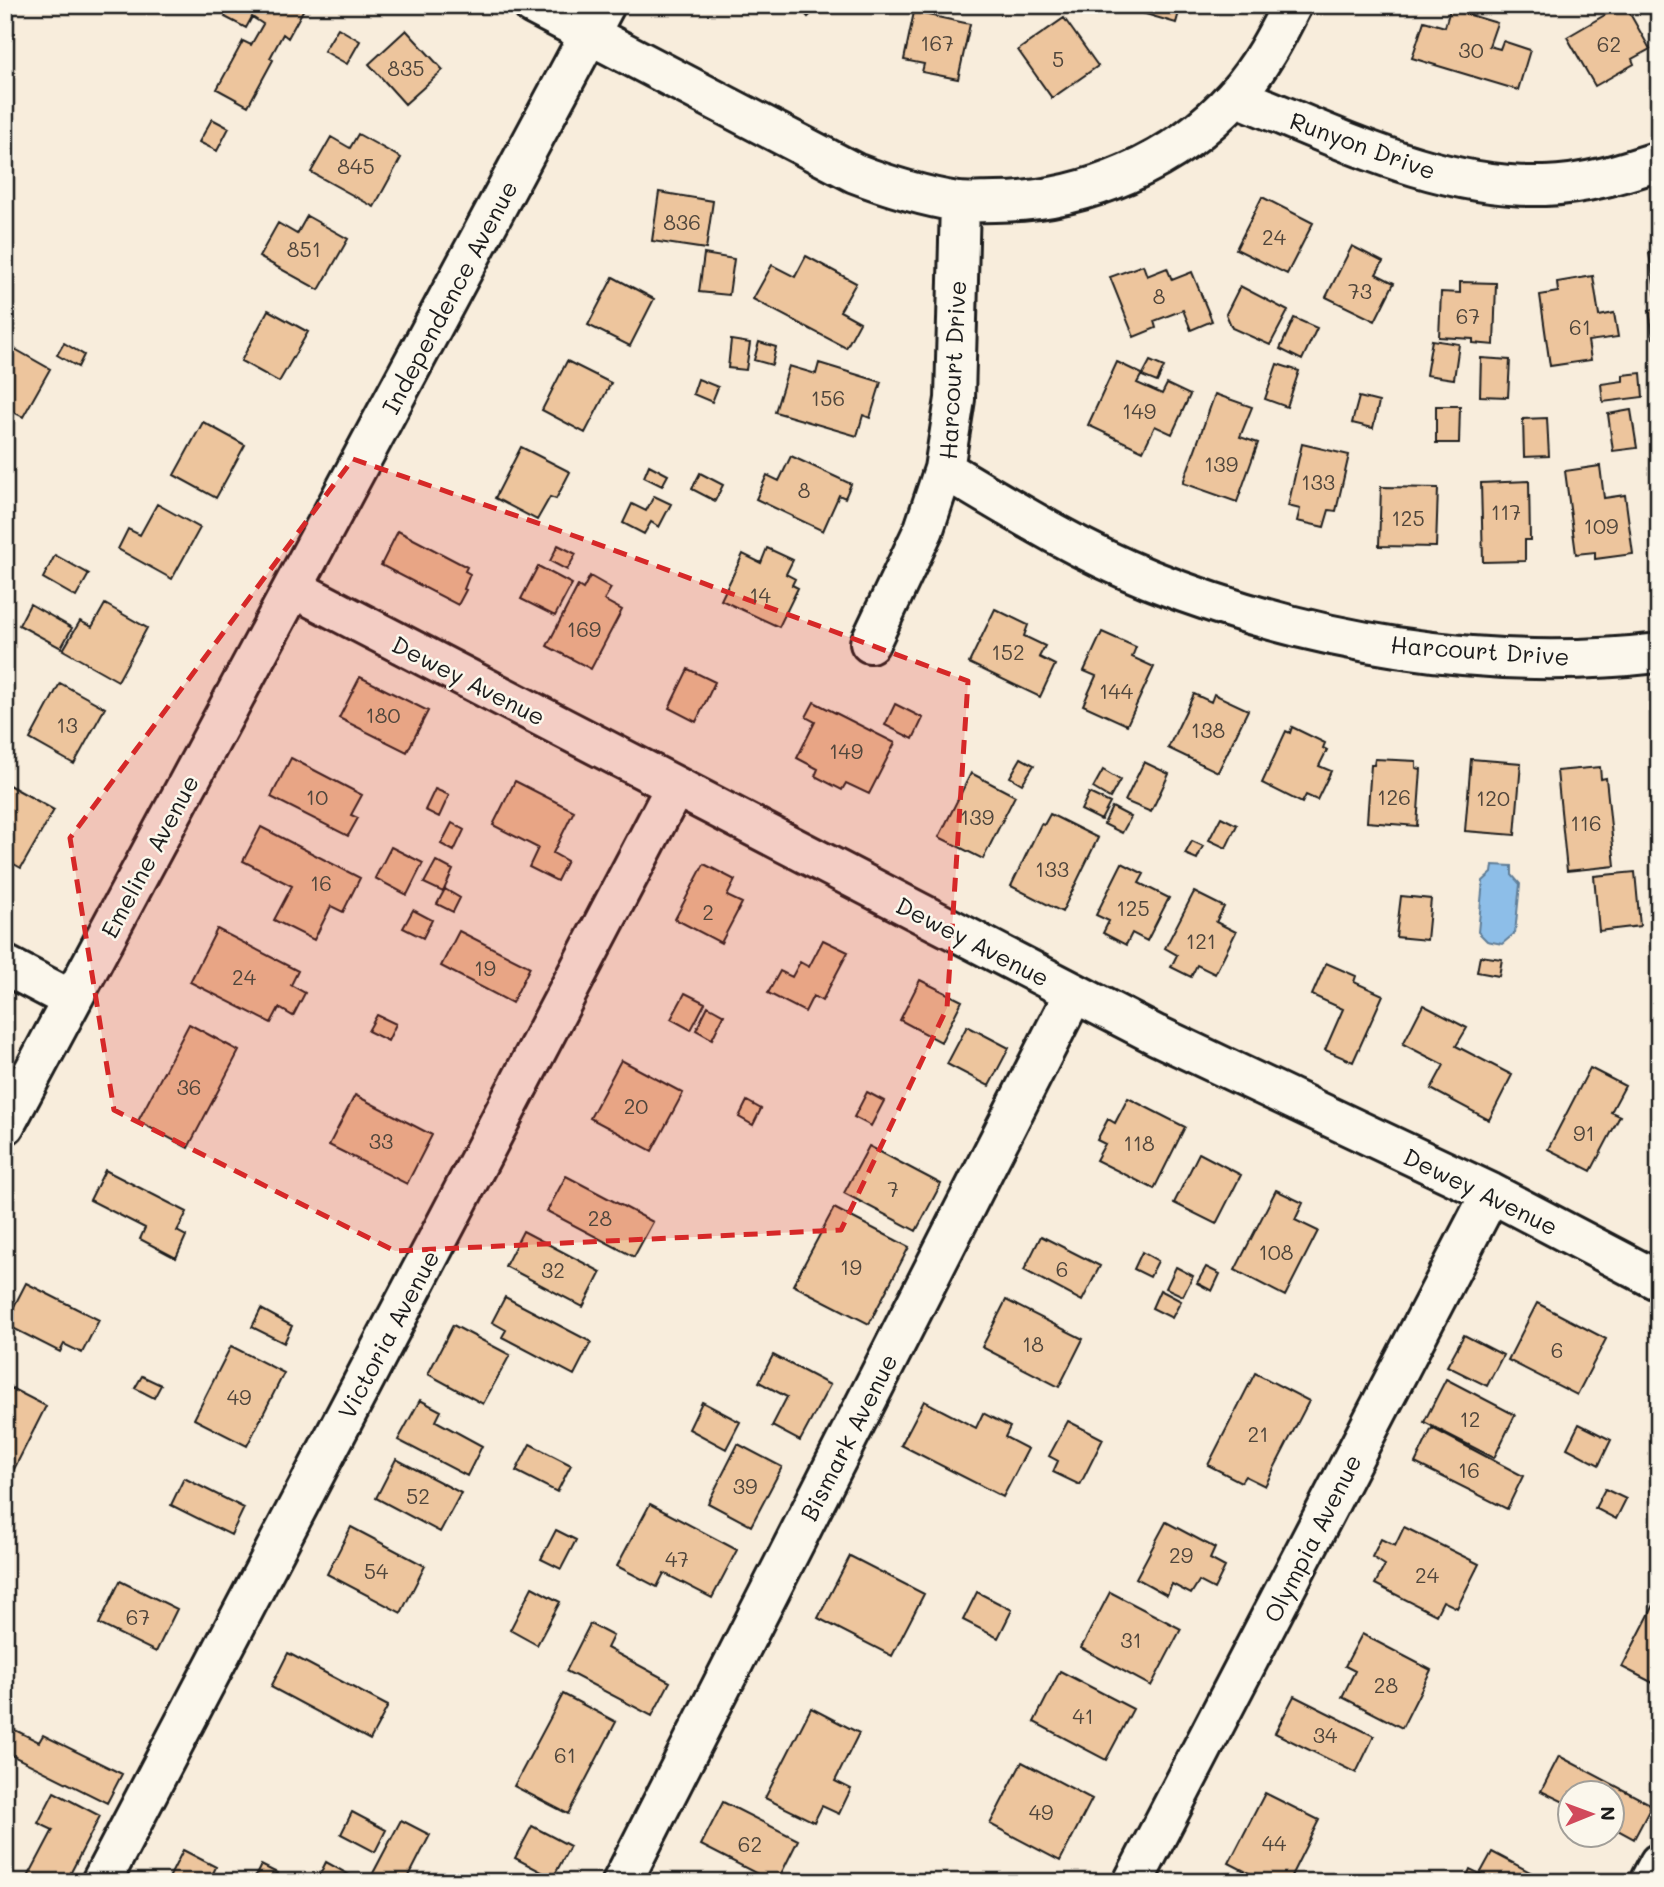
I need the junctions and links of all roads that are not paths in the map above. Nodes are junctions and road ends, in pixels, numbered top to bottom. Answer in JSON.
{"nodes":[{"id":1,"x":533,"y":5,"type":"edge"},
{"id":2,"x":1292,"y":5,"type":"edge"},
{"id":3,"x":597,"y":20,"type":"edge"},
{"id":4,"x":1235,"y":96,"type":"junction"},
{"id":5,"x":1659,"y":161,"type":"edge"},
{"id":6,"x":960,"y":202,"type":"junction"},
{"id":7,"x":944,"y":469,"type":"junction"},
{"id":8,"x":293,"y":588,"type":"junction"},
{"id":9,"x":870,"y":643,"type":"dead end"},
{"id":10,"x":1659,"y":653,"type":"edge"},
{"id":11,"x":676,"y":787,"type":"junction"},
{"id":12,"x":5,"y":965,"type":"edge"},
{"id":13,"x":1074,"y":993,"type":"junction"},
{"id":14,"x":72,"y":1000,"type":"junction"},
{"id":15,"x":5,"y":1125,"type":"edge"},
{"id":16,"x":1491,"y":1193,"type":"junction"},
{"id":17,"x":1659,"y":1281,"type":"edge"},
{"id":18,"x":1659,"y":1863,"type":"edge"},
{"id":19,"x":101,"y":1882,"type":"edge"},
{"id":20,"x":622,"y":1882,"type":"edge"},
{"id":21,"x":1133,"y":1882,"type":"edge"},
{"id":22,"x":1649,"y":1882,"type":"edge"}],
"edges":[{"from":1,"to":3,"type":"street"},
{"from":2,"to":4,"type":"street"},
{"from":3,"to":6,"type":"street"},
{"from":3,"to":8,"type":"street","name":"Independence Avenue"},
{"from":4,"to":5,"type":"street","name":"Runyon Drive"},
{"from":4,"to":6,"type":"street"},
{"from":6,"to":7,"type":"street","name":"Harcourt Drive"},
{"from":7,"to":9,"type":"street"},
{"from":7,"to":10,"type":"street","name":"Harcourt Drive"},
{"from":8,"to":11,"type":"street","name":"Dewey Avenue"},
{"from":8,"to":14,"type":"street","name":"Emeline Avenue"},
{"from":11,"to":13,"type":"street","name":"Dewey Avenue"},
{"from":11,"to":19,"type":"street","name":"Victoria Avenue"},
{"from":12,"to":14,"type":"street"},
{"from":13,"to":16,"type":"street","name":"Dewey Avenue"},
{"from":13,"to":20,"type":"street","name":"Bismark Avenue"},
{"from":14,"to":15,"type":"street","name":"Emeline Avenue"},
{"from":16,"to":17,"type":"street","name":"Dewey Avenue"},
{"from":16,"to":21,"type":"street","name":"Olympia Avenue"},
{"from":18,"to":22,"type":"street"}]}
